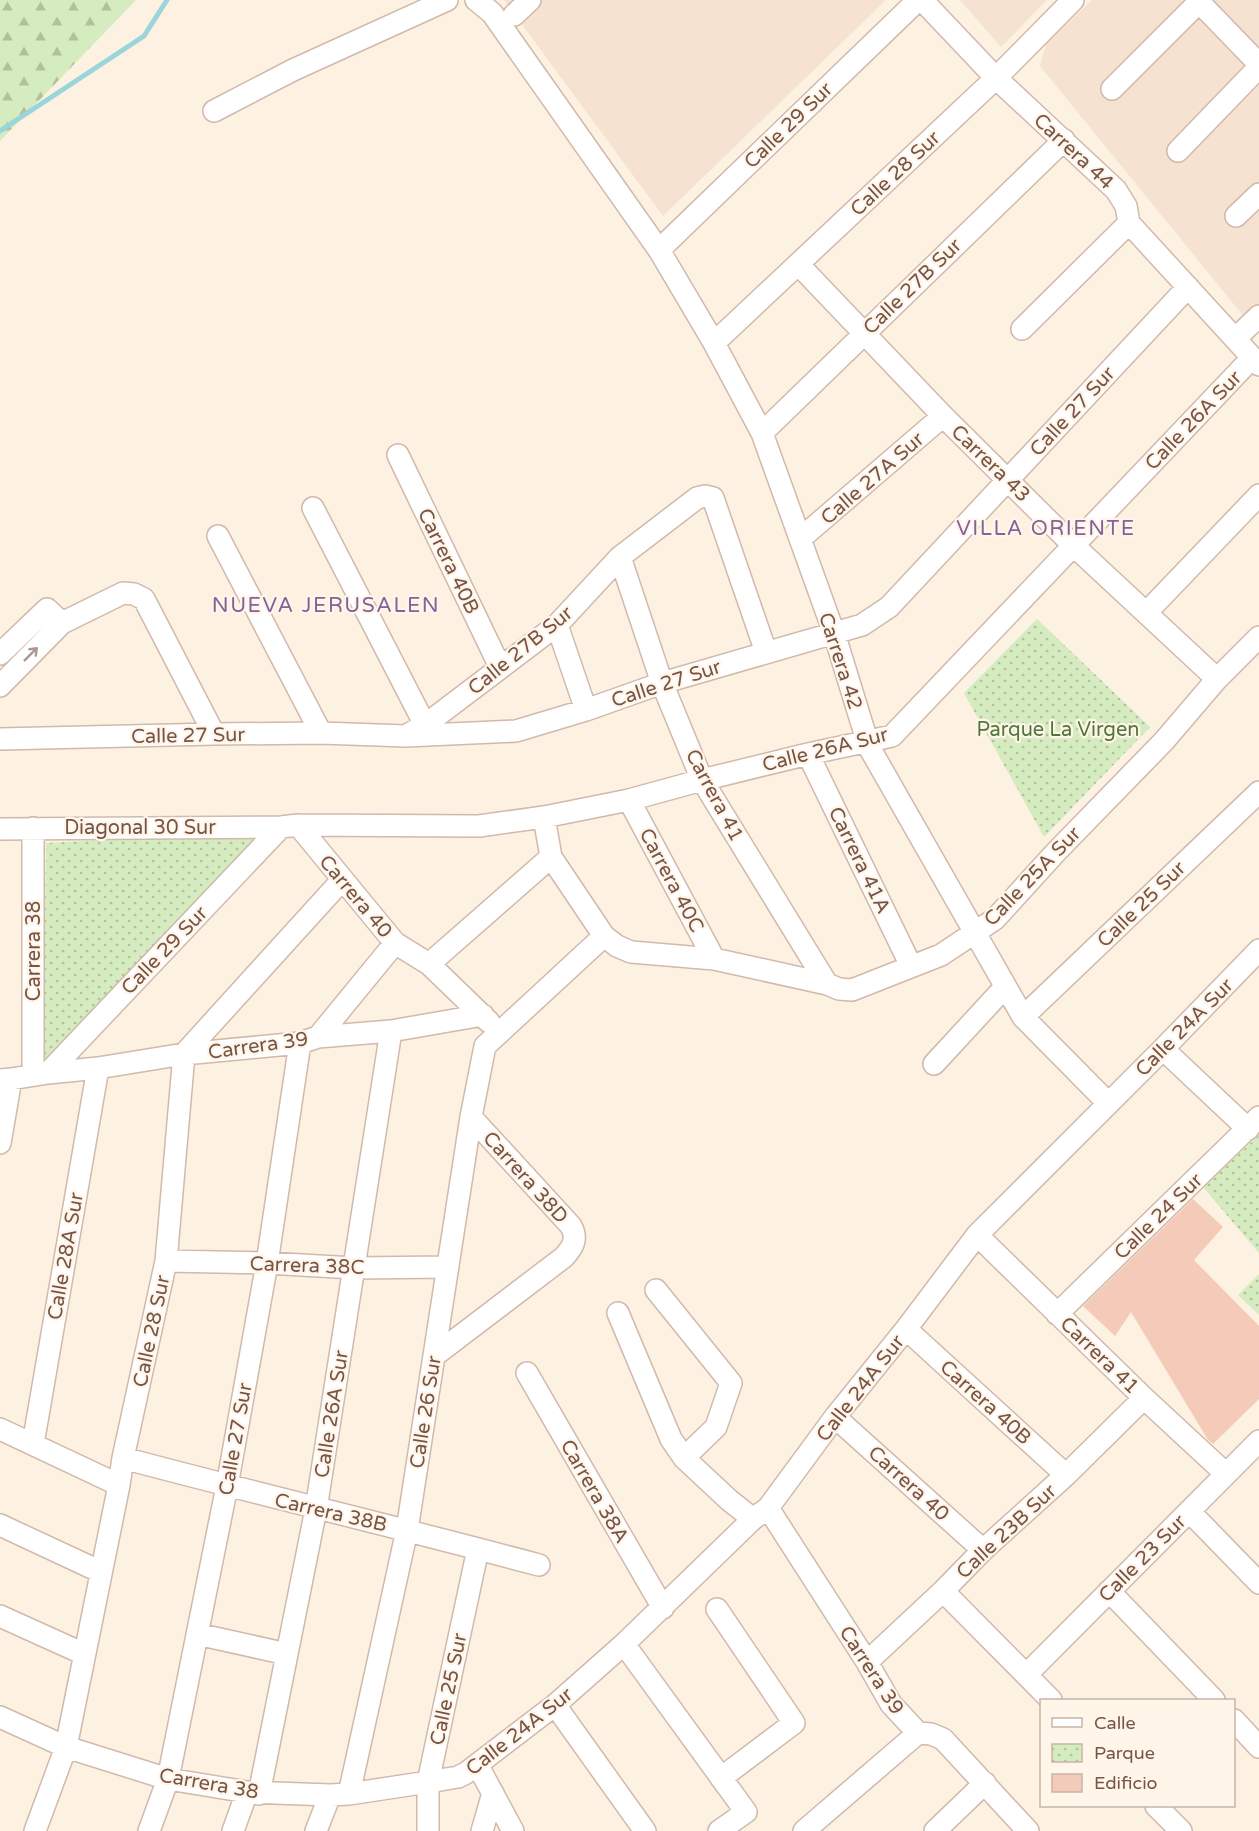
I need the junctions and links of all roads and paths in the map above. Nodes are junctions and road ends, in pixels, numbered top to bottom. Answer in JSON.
{"nodes":[{"id":1,"x":447,"y":0,"type":"edge"},
{"id":2,"x":476,"y":0,"type":"edge"},
{"id":3,"x":530,"y":0,"type":"edge"},
{"id":4,"x":920,"y":0,"type":"edge"},
{"id":5,"x":1073,"y":0,"type":"edge"},
{"id":6,"x":1200,"y":1,"type":"edge"},
{"id":7,"x":514,"y":15,"type":"dead end"},
{"id":8,"x":1259,"y":65,"type":"edge"},
{"id":9,"x":996,"y":78,"type":"junction"},
{"id":10,"x":1112,"y":89,"type":"dead end"},
{"id":11,"x":214,"y":111,"type":"dead end"},
{"id":12,"x":1064,"y":140,"type":"junction"},
{"id":13,"x":1178,"y":151,"type":"dead end"},
{"id":14,"x":1259,"y":194,"type":"edge"},
{"id":15,"x":1236,"y":216,"type":"dead end"},
{"id":16,"x":1129,"y":223,"type":"junction"},
{"id":17,"x":659,"y":250,"type":"junction"},
{"id":18,"x":798,"y":264,"type":"junction"},
{"id":19,"x":1188,"y":287,"type":"junction"},
{"id":20,"x":1259,"y":316,"type":"edge"},
{"id":21,"x":1022,"y":329,"type":"dead end"},
{"id":22,"x":864,"y":333,"type":"junction"},
{"id":23,"x":1235,"y":339,"type":"junction"},
{"id":24,"x":714,"y":343,"type":"junction"},
{"id":25,"x":1256,"y":361,"type":"edge"},
{"id":26,"x":943,"y":417,"type":"junction"},
{"id":27,"x":762,"y":433,"type":"junction"},
{"id":28,"x":398,"y":455,"type":"dead end"},
{"id":29,"x":1008,"y":480,"type":"junction"},
{"id":30,"x":1259,"y":495,"type":"edge"},
{"id":31,"x":314,"y":508,"type":"dead end"},
{"id":32,"x":218,"y":536,"type":"dead end"},
{"id":33,"x":800,"y":539,"type":"junction"},
{"id":34,"x":1073,"y":545,"type":"junction"},
{"id":35,"x":620,"y":557,"type":"junction"},
{"id":36,"x":1147,"y":612,"type":"junction"},
{"id":37,"x":54,"y":616,"type":"junction"},
{"id":38,"x":557,"y":625,"type":"junction"},
{"id":39,"x":834,"y":633,"type":"junction"},
{"id":40,"x":1259,"y":637,"type":"edge"},
{"id":41,"x":766,"y":652,"type":"junction"},
{"id":42,"x":0,"y":654,"type":"edge"},
{"id":43,"x":500,"y":667,"type":"junction"},
{"id":44,"x":1217,"y":679,"type":"junction"},
{"id":45,"x":662,"y":683,"type":"junction"},
{"id":46,"x":0,"y":686,"type":"edge"},
{"id":47,"x":586,"y":710,"type":"junction"},
{"id":48,"x":425,"y":725,"type":"junction"},
{"id":49,"x":321,"y":733,"type":"junction"},
{"id":50,"x":214,"y":734,"type":"junction"},
{"id":51,"x":406,"y":736,"type":"junction"},
{"id":52,"x":0,"y":739,"type":"edge"},
{"id":53,"x":867,"y":742,"type":"junction"},
{"id":54,"x":808,"y":754,"type":"junction"},
{"id":55,"x":702,"y":780,"type":"junction"},
{"id":56,"x":1259,"y":792,"type":"edge"},
{"id":57,"x":630,"y":801,"type":"junction"},
{"id":58,"x":544,"y":817,"type":"junction"},
{"id":59,"x":289,"y":826,"type":"junction"},
{"id":60,"x":33,"y":828,"type":"junction"},
{"id":61,"x":0,"y":829,"type":"edge"},
{"id":62,"x":551,"y":857,"type":"junction"},
{"id":63,"x":342,"y":880,"type":"junction"},
{"id":64,"x":974,"y":933,"type":"junction"},
{"id":65,"x":604,"y":936,"type":"junction"},
{"id":66,"x":395,"y":943,"type":"junction"},
{"id":67,"x":1259,"y":950,"type":"edge"},
{"id":68,"x":714,"y":959,"type":"junction"},
{"id":69,"x":429,"y":964,"type":"junction"},
{"id":70,"x":911,"y":966,"type":"junction"},
{"id":71,"x":827,"y":984,"type":"junction"},
{"id":72,"x":1005,"y":987,"type":"junction"},
{"id":73,"x":483,"y":1015,"type":"junction"},
{"id":74,"x":1023,"y":1017,"type":"junction"},
{"id":75,"x":391,"y":1031,"type":"junction"},
{"id":76,"x":499,"y":1034,"type":"junction"},
{"id":77,"x":309,"y":1040,"type":"junction"},
{"id":78,"x":1163,"y":1049,"type":"junction"},
{"id":79,"x":184,"y":1054,"type":"junction"},
{"id":80,"x":934,"y":1064,"type":"dead end"},
{"id":81,"x":98,"y":1068,"type":"junction"},
{"id":82,"x":40,"y":1073,"type":"junction"},
{"id":83,"x":6,"y":1080,"type":"edge"},
{"id":84,"x":1108,"y":1103,"type":"junction"},
{"id":85,"x":471,"y":1117,"type":"junction"},
{"id":86,"x":1253,"y":1123,"type":"edge"},
{"id":87,"x":0,"y":1143,"type":"edge"},
{"id":88,"x":977,"y":1235,"type":"junction"},
{"id":89,"x":166,"y":1262,"type":"junction"},
{"id":90,"x":267,"y":1263,"type":"junction"},
{"id":91,"x":448,"y":1267,"type":"junction"},
{"id":92,"x":354,"y":1268,"type":"junction"},
{"id":93,"x":656,"y":1290,"type":"dead end"},
{"id":94,"x":618,"y":1313,"type":"dead end"},
{"id":95,"x":1057,"y":1314,"type":"junction"},
{"id":96,"x":906,"y":1329,"type":"junction"},
{"id":97,"x":434,"y":1356,"type":"junction"},
{"id":98,"x":527,"y":1373,"type":"dead end"},
{"id":99,"x":1144,"y":1398,"type":"junction"},
{"id":100,"x":835,"y":1417,"type":"junction"},
{"id":101,"x":0,"y":1429,"type":"edge"},
{"id":102,"x":1259,"y":1441,"type":"edge"},
{"id":103,"x":33,"y":1444,"type":"junction"},
{"id":104,"x":123,"y":1458,"type":"junction"},
{"id":105,"x":684,"y":1458,"type":"junction"},
{"id":106,"x":1226,"y":1474,"type":"junction"},
{"id":107,"x":1066,"y":1475,"type":"junction"},
{"id":108,"x":119,"y":1485,"type":"junction"},
{"id":109,"x":227,"y":1486,"type":"junction"},
{"id":110,"x":316,"y":1509,"type":"junction"},
{"id":111,"x":1189,"y":1511,"type":"junction"},
{"id":112,"x":760,"y":1513,"type":"junction"},
{"id":113,"x":0,"y":1525,"type":"edge"},
{"id":114,"x":407,"y":1530,"type":"junction"},
{"id":115,"x":478,"y":1549,"type":"junction"},
{"id":116,"x":983,"y":1550,"type":"junction"},
{"id":117,"x":540,"y":1565,"type":"dead end"},
{"id":118,"x":101,"y":1572,"type":"junction"},
{"id":119,"x":1259,"y":1583,"type":"edge"},
{"id":120,"x":943,"y":1591,"type":"junction"},
{"id":121,"x":1109,"y":1591,"type":"junction"},
{"id":122,"x":663,"y":1608,"type":"junction"},
{"id":123,"x":717,"y":1609,"type":"dead end"},
{"id":124,"x":0,"y":1616,"type":"edge"},
{"id":125,"x":197,"y":1634,"type":"junction"},
{"id":126,"x":624,"y":1644,"type":"junction"},
{"id":127,"x":84,"y":1654,"type":"junction"},
{"id":128,"x":287,"y":1654,"type":"junction"},
{"id":129,"x":867,"y":1662,"type":"junction"},
{"id":130,"x":1026,"y":1675,"type":"junction"},
{"id":131,"x":1049,"y":1699,"type":"edge"},
{"id":132,"x":1212,"y":1699,"type":"edge"},
{"id":133,"x":555,"y":1705,"type":"junction"},
{"id":134,"x":0,"y":1717,"type":"edge"},
{"id":135,"x":1235,"y":1722,"type":"edge"},
{"id":136,"x":918,"y":1733,"type":"junction"},
{"id":137,"x":1259,"y":1747,"type":"edge"},
{"id":138,"x":66,"y":1748,"type":"junction"},
{"id":139,"x":478,"y":1766,"type":"junction"},
{"id":140,"x":721,"y":1778,"type":"junction"},
{"id":141,"x":168,"y":1779,"type":"junction"},
{"id":142,"x":428,"y":1782,"type":"junction"},
{"id":143,"x":985,"y":1783,"type":"junction"},
{"id":144,"x":253,"y":1793,"type":"junction"},
{"id":145,"x":493,"y":1793,"type":"junction"},
{"id":146,"x":339,"y":1794,"type":"junction"},
{"id":147,"x":1157,"y":1807,"type":"edge"},
{"id":148,"x":816,"y":1827,"type":"edge"},
{"id":149,"x":35,"y":1831,"type":"edge"},
{"id":150,"x":149,"y":1831,"type":"edge"},
{"id":151,"x":233,"y":1831,"type":"edge"},
{"id":152,"x":316,"y":1831,"type":"edge"},
{"id":153,"x":428,"y":1831,"type":"edge"},
{"id":154,"x":482,"y":1831,"type":"edge"},
{"id":155,"x":513,"y":1831,"type":"edge"},
{"id":156,"x":645,"y":1831,"type":"edge"},
{"id":157,"x":719,"y":1831,"type":"edge"},
{"id":158,"x":935,"y":1831,"type":"edge"},
{"id":159,"x":1028,"y":1831,"type":"edge"},
{"id":160,"x":1181,"y":1831,"type":"edge"}],
"edges":[{"from":1,"to":11,"type":"street"},
{"from":2,"to":17,"type":"street","name":"Carrera 42"},
{"from":3,"to":7,"type":"street"},
{"from":4,"to":9,"type":"street","name":"Carrera 44"},
{"from":4,"to":17,"type":"street","name":"Calle 29 Sur"},
{"from":5,"to":9,"type":"street","name":"Calle 28 Sur"},
{"from":6,"to":8,"type":"street"},
{"from":6,"to":10,"type":"street"},
{"from":8,"to":13,"type":"street"},
{"from":9,"to":12,"type":"street","name":"Carrera 44"},
{"from":9,"to":18,"type":"street","name":"Calle 28 Sur"},
{"from":12,"to":16,"type":"street","name":"Carrera 44"},
{"from":12,"to":22,"type":"street","name":"Calle 27B Sur"},
{"from":14,"to":15,"type":"street"},
{"from":16,"to":19,"type":"street","name":"Carrera 44"},
{"from":16,"to":21,"type":"street"},
{"from":17,"to":24,"type":"street","name":"Carrera 42"},
{"from":18,"to":22,"type":"street","name":"Carrera 43"},
{"from":18,"to":24,"type":"street","name":"Calle 28 Sur"},
{"from":19,"to":23,"type":"street","name":"Carrera 44"},
{"from":19,"to":29,"type":"street","name":"Calle 27 Sur"},
{"from":20,"to":23,"type":"street"},
{"from":22,"to":26,"type":"street","name":"Carrera 43"},
{"from":22,"to":27,"type":"street","name":"Calle 27B Sur"},
{"from":23,"to":25,"type":"street","name":"Carrera 44"},
{"from":24,"to":27,"type":"street","name":"Carrera 42"},
{"from":25,"to":34,"type":"street","name":"Calle 26A Sur"},
{"from":26,"to":29,"type":"street","name":"Carrera 43"},
{"from":26,"to":33,"type":"street","name":"Calle 27A Sur"},
{"from":27,"to":33,"type":"street","name":"Carrera 42"},
{"from":28,"to":43,"type":"street","name":"Carrera 40B"},
{"from":29,"to":34,"type":"street","name":"Carrera 43"},
{"from":29,"to":39,"type":"street","name":"Calle 27 Sur"},
{"from":30,"to":36,"type":"street"},
{"from":31,"to":48,"type":"street"},
{"from":32,"to":49,"type":"street"},
{"from":33,"to":39,"type":"street","name":"Carrera 42"},
{"from":34,"to":36,"type":"street","name":"Carrera 43"},
{"from":34,"to":53,"type":"street","name":"Calle 26A Sur"},
{"from":35,"to":38,"type":"street","name":"Calle 27B Sur"},
{"from":35,"to":41,"type":"street","name":"Calle 27B Sur"},
{"from":35,"to":45,"type":"street","name":"Carrera 41"},
{"from":36,"to":44,"type":"street","name":"Carrera 43"},
{"from":37,"to":42,"type":"street"},
{"from":46,"to":37,"type":"street","one_way":true},
{"from":37,"to":50,"type":"street"},
{"from":38,"to":43,"type":"street","name":"Calle 27B Sur"},
{"from":38,"to":47,"type":"street"},
{"from":39,"to":41,"type":"street","name":"Calle 27 Sur"},
{"from":39,"to":53,"type":"street","name":"Carrera 42"},
{"from":40,"to":44,"type":"street","name":"Calle 25A Sur"},
{"from":41,"to":45,"type":"street","name":"Calle 27 Sur"},
{"from":43,"to":48,"type":"street","name":"Calle 27B Sur"},
{"from":44,"to":64,"type":"street","name":"Calle 25A Sur"},
{"from":45,"to":47,"type":"street","name":"Calle 27 Sur"},
{"from":45,"to":55,"type":"street","name":"Carrera 41"},
{"from":47,"to":51,"type":"street","name":"Calle 27 Sur"},
{"from":48,"to":51,"type":"street","name":"Calle 27B Sur"},
{"from":49,"to":50,"type":"street","name":"Calle 27 Sur"},
{"from":49,"to":51,"type":"street","name":"Calle 27 Sur"},
{"from":50,"to":52,"type":"street","name":"Calle 27 Sur"},
{"from":53,"to":54,"type":"street","name":"Calle 26A Sur"},
{"from":53,"to":64,"type":"street","name":"Carrera 42"},
{"from":54,"to":55,"type":"street","name":"Calle 26A Sur"},
{"from":54,"to":70,"type":"street","name":"Carrera 41A"},
{"from":55,"to":57,"type":"street","name":"Calle 26A Sur"},
{"from":55,"to":71,"type":"street","name":"Carrera 41"},
{"from":56,"to":74,"type":"street","name":"Calle 25 Sur"},
{"from":57,"to":58,"type":"street","name":"Calle 26A Sur"},
{"from":57,"to":68,"type":"street","name":"Carrera 40C"},
{"from":58,"to":59,"type":"street","name":"Calle 26A Sur"},
{"from":58,"to":62,"type":"street"},
{"from":59,"to":60,"type":"street","name":"Diagonal 30 Sur"},
{"from":59,"to":63,"type":"street","name":"Carrera 40"},
{"from":59,"to":82,"type":"street","name":"Calle 29 Sur"},
{"from":60,"to":61,"type":"street","name":"Diagonal 30 Sur"},
{"from":60,"to":82,"type":"street","name":"Carrera 38"},
{"from":62,"to":65,"type":"street"},
{"from":62,"to":69,"type":"street"},
{"from":63,"to":66,"type":"street","name":"Carrera 40"},
{"from":63,"to":79,"type":"street"},
{"from":64,"to":70,"type":"street","name":"Calle 25A Sur"},
{"from":64,"to":72,"type":"street","name":"Carrera 42"},
{"from":65,"to":68,"type":"street","name":"Calle 25A Sur"},
{"from":65,"to":76,"type":"street"},
{"from":66,"to":69,"type":"street","name":"Carrera 40"},
{"from":66,"to":77,"type":"street"},
{"from":67,"to":78,"type":"street","name":"Calle 24A Sur"},
{"from":68,"to":71,"type":"street","name":"Calle 25A Sur"},
{"from":69,"to":73,"type":"street","name":"Carrera 40"},
{"from":70,"to":71,"type":"street","name":"Calle 25A Sur"},
{"from":72,"to":74,"type":"street","name":"Carrera 42"},
{"from":72,"to":80,"type":"street"},
{"from":73,"to":75,"type":"street","name":"Carrera 39"},
{"from":73,"to":76,"type":"street","name":"Carrera 40"},
{"from":74,"to":84,"type":"street","name":"Carrera 42"},
{"from":75,"to":77,"type":"street","name":"Carrera 39"},
{"from":75,"to":92,"type":"street","name":"Calle 26A Sur"},
{"from":76,"to":85,"type":"street","name":"Calle 26 Sur"},
{"from":77,"to":79,"type":"street","name":"Carrera 39"},
{"from":77,"to":90,"type":"street","name":"Calle 27 Sur"},
{"from":78,"to":84,"type":"street","name":"Calle 24A Sur"},
{"from":78,"to":86,"type":"street"},
{"from":79,"to":81,"type":"street","name":"Carrera 39"},
{"from":79,"to":89,"type":"street","name":"Calle 28 Sur"},
{"from":81,"to":82,"type":"street","name":"Carrera 39"},
{"from":81,"to":103,"type":"street","name":"Calle 28A Sur"},
{"from":82,"to":83,"type":"street","name":"Carrera 39"},
{"from":83,"to":87,"type":"street"},
{"from":84,"to":88,"type":"street","name":"Calle 24A Sur"},
{"from":85,"to":91,"type":"street","name":"Calle 26 Sur"},
{"from":85,"to":97,"type":"street","name":"Carrera 38D"},
{"from":86,"to":95,"type":"street","name":"Calle 24 Sur"},
{"from":88,"to":95,"type":"street","name":"Carrera 41"},
{"from":88,"to":96,"type":"street","name":"Calle 24A Sur"},
{"from":89,"to":90,"type":"street","name":"Carrera 38C"},
{"from":89,"to":104,"type":"street","name":"Calle 28 Sur"},
{"from":90,"to":92,"type":"street","name":"Carrera 38C"},
{"from":90,"to":109,"type":"street","name":"Calle 27 Sur"},
{"from":91,"to":92,"type":"street","name":"Carrera 38C"},
{"from":91,"to":97,"type":"street","name":"Calle 26 Sur"},
{"from":92,"to":110,"type":"street","name":"Calle 26A Sur"},
{"from":93,"to":105,"type":"street"},
{"from":94,"to":105,"type":"street","name":"Carrera 39"},
{"from":95,"to":99,"type":"street","name":"Carrera 41"},
{"from":96,"to":100,"type":"street","name":"Calle 24A Sur"},
{"from":96,"to":107,"type":"street","name":"Carrera 40B"},
{"from":97,"to":114,"type":"street","name":"Calle 26 Sur"},
{"from":98,"to":122,"type":"street","name":"Carrera 38A"},
{"from":99,"to":106,"type":"street","name":"Carrera 41"},
{"from":99,"to":107,"type":"street","name":"Calle 23B Sur"},
{"from":100,"to":112,"type":"street","name":"Calle 24A Sur"},
{"from":100,"to":116,"type":"street","name":"Carrera 40"},
{"from":101,"to":103,"type":"street"},
{"from":102,"to":106,"type":"street","name":"Calle 23 Sur"},
{"from":103,"to":108,"type":"street"},
{"from":104,"to":108,"type":"street","name":"Calle 28 Sur"},
{"from":104,"to":109,"type":"street","name":"Carrera 38B"},
{"from":105,"to":112,"type":"street","name":"Carrera 39"},
{"from":106,"to":111,"type":"street","name":"Calle 23 Sur"},
{"from":107,"to":116,"type":"street","name":"Calle 23B Sur"},
{"from":108,"to":118,"type":"street","name":"Calle 28 Sur"},
{"from":109,"to":110,"type":"street","name":"Carrera 38B"},
{"from":109,"to":125,"type":"street","name":"Calle 27 Sur"},
{"from":110,"to":114,"type":"street","name":"Carrera 38B"},
{"from":110,"to":128,"type":"street","name":"Calle 26A Sur"},
{"from":111,"to":119,"type":"street"},
{"from":111,"to":121,"type":"street","name":"Calle 23 Sur"},
{"from":112,"to":122,"type":"street","name":"Calle 24A Sur"},
{"from":112,"to":129,"type":"street","name":"Carrera 39"},
{"from":113,"to":118,"type":"street"},
{"from":114,"to":115,"type":"street","name":"Carrera 38B"},
{"from":114,"to":146,"type":"street","name":"Calle 26 Sur"},
{"from":115,"to":117,"type":"street","name":"Carrera 38B"},
{"from":115,"to":142,"type":"street","name":"Calle 25 Sur"},
{"from":116,"to":120,"type":"street","name":"Calle 23B Sur"},
{"from":118,"to":127,"type":"street","name":"Calle 28 Sur"},
{"from":120,"to":129,"type":"street","name":"Calle 23B Sur"},
{"from":120,"to":130,"type":"street"},
{"from":121,"to":130,"type":"street","name":"Calle 23 Sur"},
{"from":121,"to":132,"type":"street"},
{"from":122,"to":126,"type":"street","name":"Calle 24A Sur"},
{"from":123,"to":140,"type":"street"},
{"from":124,"to":127,"type":"street"},
{"from":125,"to":128,"type":"street"},
{"from":125,"to":141,"type":"street","name":"Calle 27 Sur"},
{"from":126,"to":133,"type":"street","name":"Calle 24A Sur"},
{"from":126,"to":140,"type":"street"},
{"from":127,"to":138,"type":"street","name":"Calle 28 Sur"},
{"from":128,"to":144,"type":"street","name":"Calle 26A Sur"},
{"from":129,"to":136,"type":"street","name":"Carrera 39"},
{"from":130,"to":131,"type":"street"},
{"from":133,"to":139,"type":"street","name":"Calle 24A Sur"},
{"from":133,"to":156,"type":"street"},
{"from":134,"to":138,"type":"street","name":"Carrera 38"},
{"from":135,"to":137,"type":"street"},
{"from":136,"to":143,"type":"street","name":"Carrera 39"},
{"from":136,"to":148,"type":"street"},
{"from":138,"to":141,"type":"street","name":"Carrera 38"},
{"from":138,"to":149,"type":"street","name":"Calle 28 Sur"},
{"from":139,"to":142,"type":"street","name":"Calle 24A Sur"},
{"from":139,"to":145,"type":"street"},
{"from":140,"to":157,"type":"street"},
{"from":141,"to":144,"type":"street","name":"Carrera 38"},
{"from":141,"to":150,"type":"street","name":"Calle 27 Sur"},
{"from":142,"to":146,"type":"street","name":"Carrera 38"},
{"from":142,"to":153,"type":"street","name":"Calle 25 Sur"},
{"from":143,"to":158,"type":"street"},
{"from":143,"to":159,"type":"street","name":"Carrera 39"},
{"from":144,"to":146,"type":"street","name":"Carrera 38"},
{"from":144,"to":151,"type":"street","name":"Calle 26A Sur"},
{"from":145,"to":154,"type":"street"},
{"from":145,"to":155,"type":"street"},
{"from":146,"to":152,"type":"street","name":"Calle 26 Sur"},
{"from":147,"to":160,"type":"street"}]}
